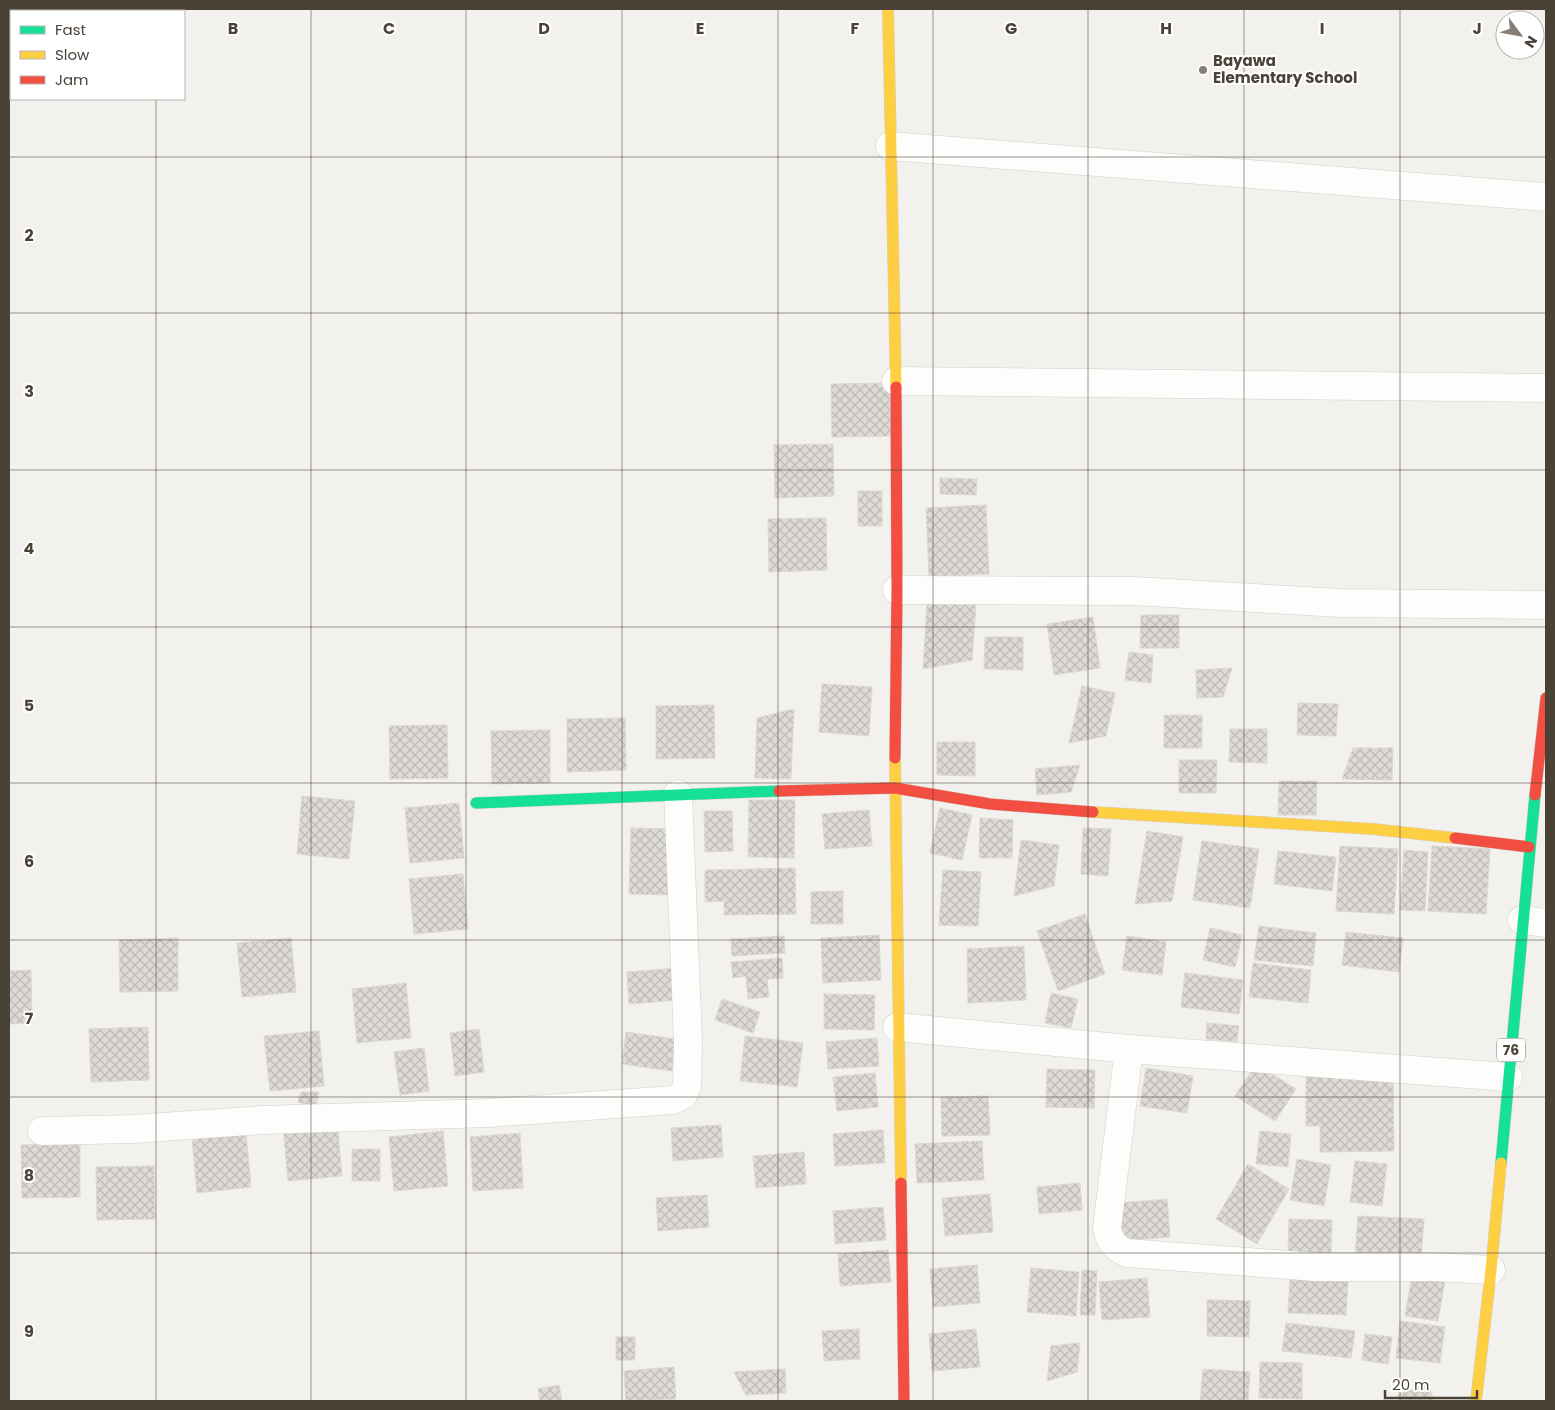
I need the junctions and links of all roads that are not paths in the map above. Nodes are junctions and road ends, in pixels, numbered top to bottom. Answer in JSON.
{"nodes":[{"id":1,"x":888,"y":9,"type":"edge"},
{"id":2,"x":890,"y":146,"type":"junction"},
{"id":3,"x":1546,"y":197,"type":"edge"},
{"id":4,"x":896,"y":381,"type":"junction"},
{"id":5,"x":1546,"y":388,"type":"edge"},
{"id":6,"x":897,"y":590,"type":"junction"},
{"id":7,"x":1546,"y":605,"type":"edge"},
{"id":8,"x":1546,"y":698,"type":"edge"},
{"id":9,"x":895,"y":788,"type":"junction"},
{"id":10,"x":678,"y":794,"type":"junction"},
{"id":11,"x":476,"y":803,"type":"dead end"},
{"id":12,"x":1529,"y":847,"type":"junction"},
{"id":13,"x":1534,"y":921,"type":"edge"},
{"id":14,"x":897,"y":1027,"type":"junction"},
{"id":15,"x":1129,"y":1049,"type":"junction"},
{"id":16,"x":1508,"y":1077,"type":"junction"},
{"id":17,"x":42,"y":1131,"type":"dead end"},
{"id":18,"x":1491,"y":1270,"type":"junction"},
{"id":19,"x":904,"y":1401,"type":"edge"},
{"id":20,"x":1476,"y":1401,"type":"edge"}],
"edges":[{"from":1,"to":2,"type":"main road"},
{"from":2,"to":3,"type":"street"},
{"from":2,"to":4,"type":"main road"},
{"from":4,"to":5,"type":"street"},
{"from":4,"to":6,"type":"main road"},
{"from":6,"to":7,"type":"street"},
{"from":6,"to":9,"type":"main road"},
{"from":8,"to":12,"type":"main road","number":"76"},
{"from":9,"to":10,"type":"main road"},
{"from":9,"to":12,"type":"main road"},
{"from":9,"to":14,"type":"main road"},
{"from":10,"to":11,"type":"main road"},
{"from":10,"to":17,"type":"street"},
{"from":12,"to":13,"type":"main road","number":"76"},
{"from":13,"to":16,"type":"main road","number":"76"},
{"from":14,"to":15,"type":"street"},
{"from":14,"to":19,"type":"main road"},
{"from":15,"to":16,"type":"street"},
{"from":15,"to":18,"type":"street"},
{"from":16,"to":18,"type":"main road","number":"76"},
{"from":18,"to":20,"type":"main road","number":"76"}]}
